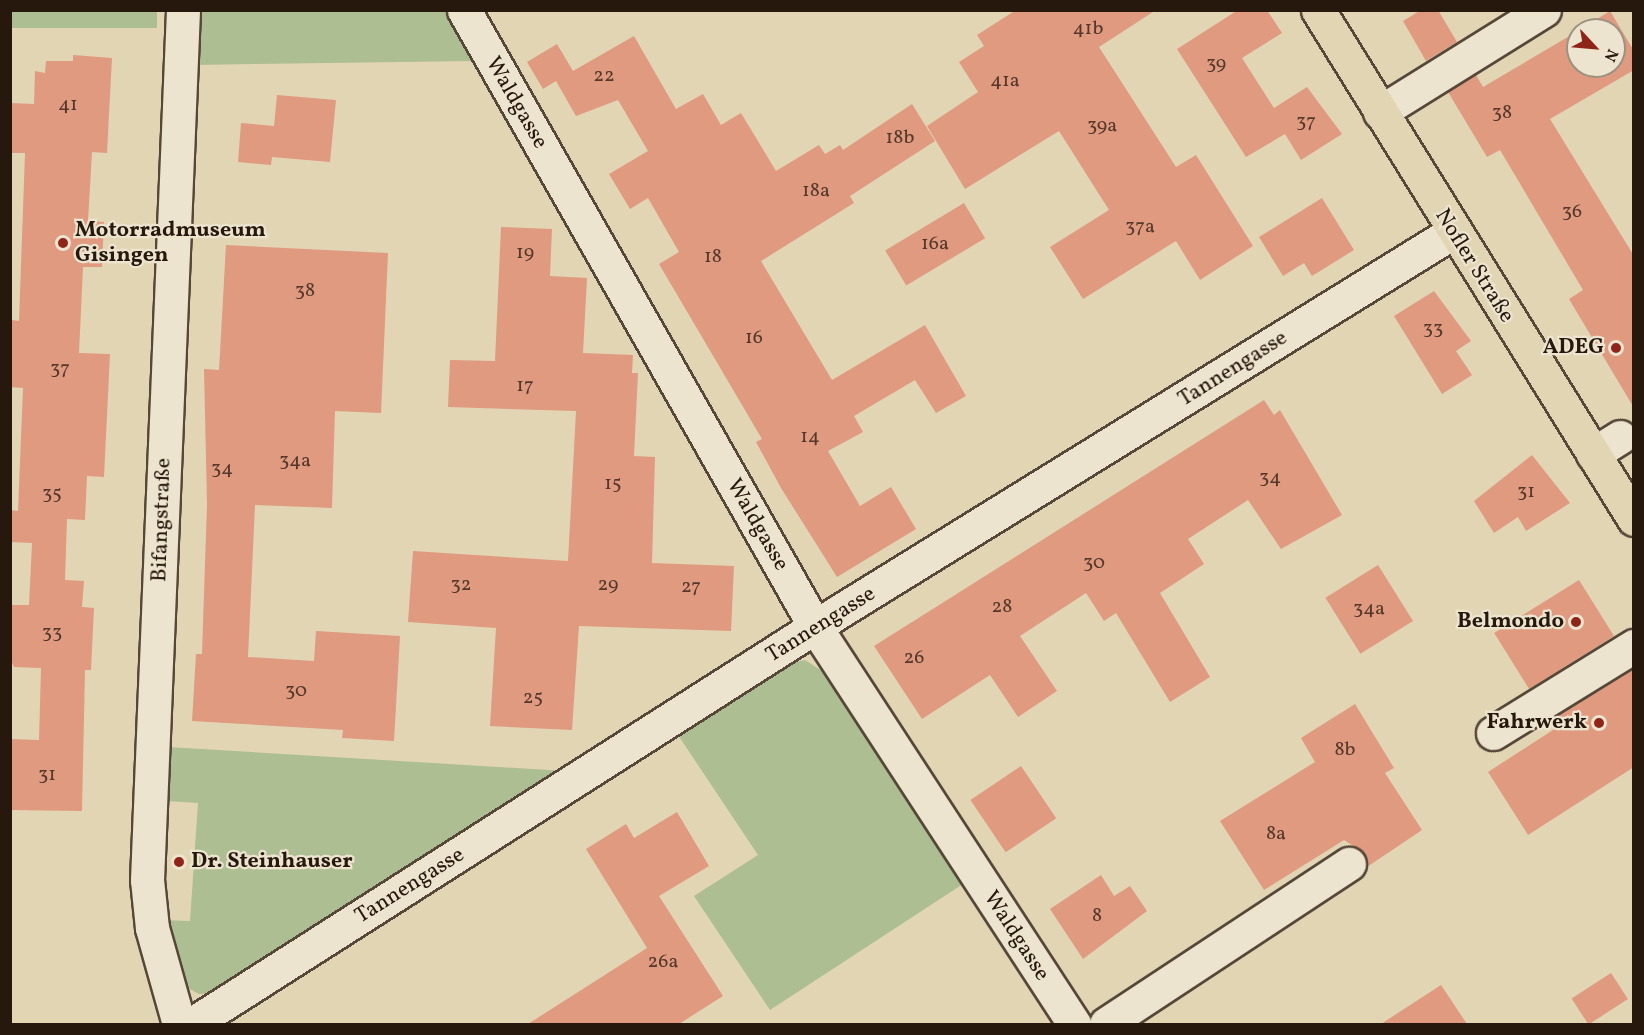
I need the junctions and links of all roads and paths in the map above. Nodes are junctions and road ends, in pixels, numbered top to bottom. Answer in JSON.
{"nodes":[{"id":1,"x":183,"y":10,"type":"edge"},
{"id":2,"x":464,"y":10,"type":"edge"},
{"id":3,"x":1318,"y":10,"type":"edge"},
{"id":4,"x":1544,"y":10,"type":"edge"},
{"id":5,"x":1380,"y":112,"type":"junction"},
{"id":6,"x":1453,"y":232,"type":"junction"},
{"id":7,"x":1634,"y":519,"type":"edge"},
{"id":8,"x":816,"y":628,"type":"junction"},
{"id":9,"x":1634,"y":646,"type":"edge"},
{"id":10,"x":1493,"y":733,"type":"dead end"},
{"id":11,"x":1349,"y":864,"type":"dead end"},
{"id":12,"x":179,"y":1024,"type":"edge"},
{"id":13,"x":192,"y":1024,"type":"edge"},
{"id":14,"x":1074,"y":1024,"type":"edge"},
{"id":15,"x":1106,"y":1024,"type":"edge"}],
"edges":[{"from":1,"to":12,"type":"street","name":"Bifangstraße"},
{"from":2,"to":8,"type":"street","name":"Waldgasse"},
{"from":3,"to":5,"type":"main road","name":"Nofler Straße"},
{"from":4,"to":5,"type":"street"},
{"from":5,"to":6,"type":"main road","name":"Nofler Straße"},
{"from":6,"to":7,"type":"main road","name":"Nofler Straße"},
{"from":6,"to":8,"type":"street","name":"Tannengasse"},
{"from":8,"to":13,"type":"street","name":"Tannengasse"},
{"from":8,"to":14,"type":"street","name":"Waldgasse"},
{"from":9,"to":10,"type":"street"},
{"from":11,"to":15,"type":"street"}]}
